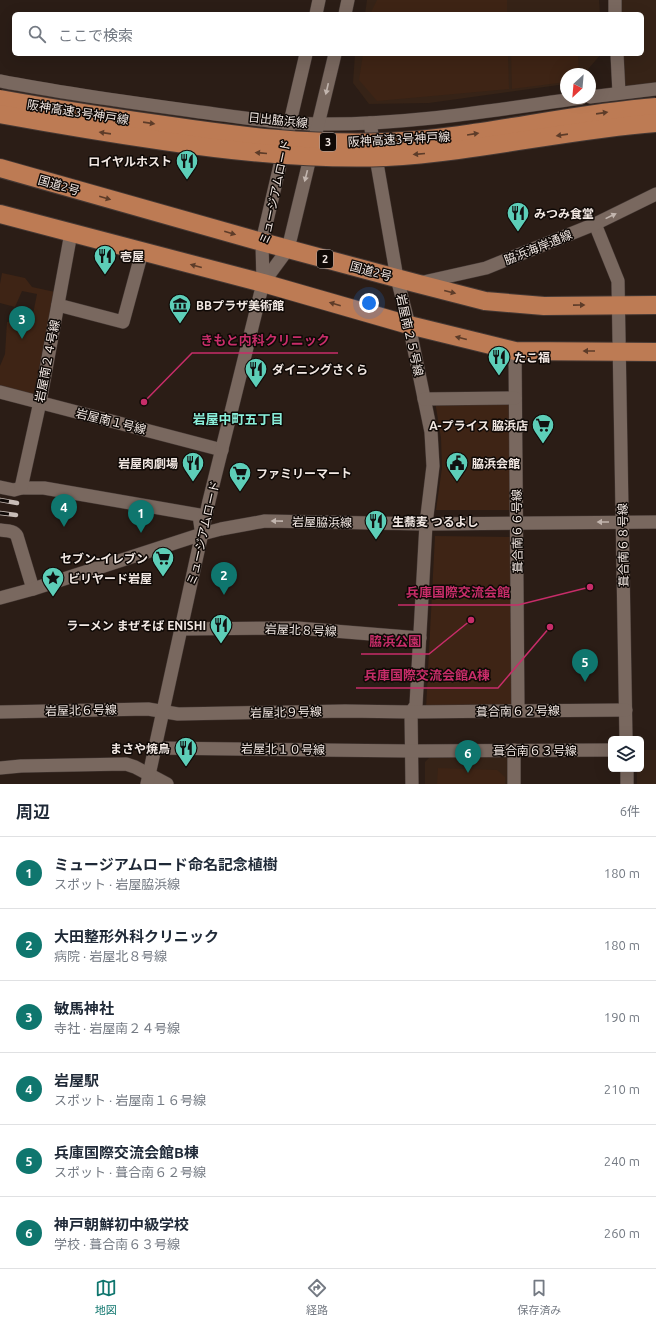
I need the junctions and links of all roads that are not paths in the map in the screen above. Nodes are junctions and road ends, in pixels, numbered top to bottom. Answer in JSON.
{"nodes":[{"id":1,"x":319,"y":0,"type":"edge"},
{"id":2,"x":348,"y":0,"type":"edge"},
{"id":3,"x":615,"y":0,"type":"edge"},
{"id":4,"x":316,"y":12,"type":"edge"},
{"id":5,"x":345,"y":12,"type":"edge"},
{"id":6,"x":615,"y":12,"type":"edge"},
{"id":7,"x":306,"y":56,"type":"edge"},
{"id":8,"x":335,"y":56,"type":"edge"},
{"id":9,"x":617,"y":56,"type":"edge"},
{"id":10,"x":0,"y":81,"type":"edge"},
{"id":11,"x":656,"y":88,"type":"edge"},
{"id":12,"x":619,"y":93,"type":"junction"},
{"id":13,"x":596,"y":96,"type":"edge"},
{"id":14,"x":0,"y":99,"type":"edge"},
{"id":15,"x":560,"y":101,"type":"edge"},
{"id":16,"x":656,"y":107,"type":"edge"},
{"id":17,"x":0,"y":114,"type":"edge"},
{"id":18,"x":290,"y":122,"type":"junction"},
{"id":19,"x":370,"y":123,"type":"junction"},
{"id":20,"x":656,"y":123,"type":"edge"},
{"id":21,"x":318,"y":124,"type":"junction"},
{"id":22,"x":0,"y":168,"type":"edge"},
{"id":23,"x":656,"y":194,"type":"edge"},
{"id":24,"x":0,"y":214,"type":"edge"},
{"id":25,"x":595,"y":224,"type":"junction"},
{"id":26,"x":71,"y":233,"type":"junction"},
{"id":27,"x":262,"y":242,"type":"junction"},
{"id":28,"x":288,"y":249,"type":"junction"},
{"id":29,"x":142,"y":252,"type":"junction"},
{"id":30,"x":397,"y":278,"type":"junction"},
{"id":31,"x":263,"y":283,"type":"junction"},
{"id":32,"x":415,"y":284,"type":"junction"},
{"id":33,"x":619,"y":304,"type":"junction"},
{"id":34,"x":58,"y":305,"type":"junction"},
{"id":35,"x":656,"y":305,"type":"edge"},
{"id":36,"x":409,"y":325,"type":"junction"},
{"id":37,"x":515,"y":351,"type":"junction"},
{"id":38,"x":619,"y":352,"type":"junction"},
{"id":39,"x":656,"y":352,"type":"edge"},
{"id":40,"x":0,"y":392,"type":"edge"},
{"id":41,"x":424,"y":398,"type":"junction"},
{"id":42,"x":516,"y":398,"type":"junction"},
{"id":43,"x":40,"y":402,"type":"junction"},
{"id":44,"x":222,"y":450,"type":"junction"},
{"id":45,"x":0,"y":487,"type":"edge"},
{"id":46,"x":21,"y":488,"type":"junction"},
{"id":47,"x":623,"y":522,"type":"junction"},
{"id":48,"x":656,"y":522,"type":"edge"},
{"id":49,"x":517,"y":523,"type":"junction"},
{"id":50,"x":426,"y":524,"type":"junction"},
{"id":51,"x":0,"y":530,"type":"edge"},
{"id":52,"x":202,"y":534,"type":"junction"},
{"id":53,"x":33,"y":589,"type":"junction"},
{"id":54,"x":0,"y":598,"type":"edge"},
{"id":55,"x":181,"y":629,"type":"junction"},
{"id":56,"x":420,"y":638,"type":"junction"},
{"id":57,"x":626,"y":710,"type":"junction"},
{"id":58,"x":162,"y":711,"type":"junction"},
{"id":59,"x":518,"y":711,"type":"junction"},
{"id":60,"x":0,"y":712,"type":"edge"},
{"id":61,"x":410,"y":712,"type":"junction"},
{"id":62,"x":626,"y":736,"type":"edge"},
{"id":63,"x":155,"y":748,"type":"junction"},
{"id":64,"x":514,"y":750,"type":"junction"},
{"id":65,"x":608,"y":750,"type":"edge"},
{"id":66,"x":411,"y":751,"type":"junction"},
{"id":67,"x":0,"y":768,"type":"edge"},
{"id":68,"x":627,"y":772,"type":"edge"},
{"id":69,"x":148,"y":779,"type":"edge"},
{"id":70,"x":167,"y":784,"type":"edge"},
{"id":71,"x":412,"y":784,"type":"edge"},
{"id":72,"x":514,"y":784,"type":"edge"},
{"id":73,"x":627,"y":784,"type":"edge"}],
"edges":[{"from":1,"to":4,"type":"street"},
{"from":2,"to":5,"type":"street"},
{"from":3,"to":6,"type":"street"},
{"from":7,"to":18,"type":"street","name":"ミュージアムロード"},
{"from":8,"to":21,"type":"street","name":"ミュージアムロード","one_way":true},
{"from":9,"to":12,"type":"street"},
{"from":10,"to":18,"type":"street","name":"日出脇浜線"},
{"from":11,"to":12,"type":"street"},
{"from":12,"to":13,"type":"street"},
{"from":14,"to":16,"type":"highway","name":"阪神高速3号神戸線","number":"3","one_way":true,"bridge":true},
{"from":15,"to":19,"type":"street","name":"日出脇浜線"},
{"from":20,"to":17,"type":"highway","name":"阪神高速3号神戸線","number":"3","one_way":true,"bridge":true},
{"from":18,"to":21,"type":"street","name":"日出脇浜線"},
{"from":18,"to":27,"type":"street","name":"ミュージアムロード"},
{"from":19,"to":21,"type":"street","name":"日出脇浜線"},
{"from":19,"to":30,"type":"street","name":"岩屋南２５号線"},
{"from":21,"to":28,"type":"street","name":"ミュージアムロード","one_way":true},
{"from":22,"to":27,"type":"highway","name":"国道2号","number":"2","one_way":true},
{"from":25,"to":23,"type":"street","name":"脇浜海岸通線","one_way":true},
{"from":24,"to":26,"type":"highway"},
{"from":25,"to":32,"type":"street","name":"脇浜海岸通線"},
{"from":25,"to":33,"type":"street","name":"葺合南６８号線"},
{"from":26,"to":29,"type":"highway"},
{"from":26,"to":34,"type":"street","name":"岩屋南２４号線"},
{"from":27,"to":28,"type":"highway","name":"国道2号","number":"2"},
{"from":27,"to":31,"type":"street","name":"ミュージアムロード"},
{"from":28,"to":30,"type":"highway","name":"国道2号","number":"2"},
{"from":28,"to":31,"type":"street","name":"ミュージアムロード"},
{"from":31,"to":29,"type":"highway","one_way":true},
{"from":29,"to":34,"type":"street"},
{"from":30,"to":32,"type":"highway","name":"国道2号","number":"2"},
{"from":30,"to":36,"type":"street","name":"岩屋南２５号線"},
{"from":36,"to":31,"type":"highway","one_way":true},
{"from":31,"to":44,"type":"street","name":"ミュージアムロード"},
{"from":32,"to":33,"type":"highway","name":"国道2号","number":"2","one_way":true},
{"from":33,"to":35,"type":"highway","name":"国道2号","number":"2"},
{"from":33,"to":38,"type":"street","name":"葺合南６８号線"},
{"from":34,"to":43,"type":"street","name":"岩屋南２４号線"},
{"from":37,"to":36,"type":"highway","one_way":true},
{"from":36,"to":41,"type":"street","name":"岩屋南２５号線"},
{"from":38,"to":37,"type":"highway","one_way":true},
{"from":37,"to":42,"type":"street","name":"葺合南６６号線"},
{"from":38,"to":39,"type":"highway"},
{"from":38,"to":47,"type":"street","name":"葺合南６８号線"},
{"from":40,"to":43,"type":"street","name":"岩屋南１号線"},
{"from":41,"to":42,"type":"street"},
{"from":41,"to":50,"type":"street","name":"岩屋南２５号線"},
{"from":42,"to":49,"type":"street","name":"葺合南６６号線"},
{"from":43,"to":44,"type":"street","name":"岩屋南１号線"},
{"from":43,"to":46,"type":"street","name":"岩屋南２４号線"},
{"from":44,"to":52,"type":"street","name":"ミュージアムロード"},
{"from":45,"to":46,"type":"street"},
{"from":46,"to":52,"type":"street"},
{"from":47,"to":48,"type":"street","name":"岩屋脇浜線"},
{"from":47,"to":49,"type":"street","name":"岩屋脇浜線","one_way":true},
{"from":47,"to":57,"type":"street","name":"葺合南６８号線"},
{"from":49,"to":50,"type":"street","name":"岩屋脇浜線"},
{"from":49,"to":59,"type":"street","name":"葺合南６６号線"},
{"from":50,"to":52,"type":"street","name":"岩屋脇浜線","one_way":true},
{"from":50,"to":56,"type":"street","name":"岩屋南２５号線"},
{"from":51,"to":53,"type":"street"},
{"from":52,"to":53,"type":"street","name":"岩屋脇浜線"},
{"from":52,"to":55,"type":"street","name":"ミュージアムロード"},
{"from":53,"to":54,"type":"street","name":"岩屋脇浜線"},
{"from":55,"to":56,"type":"street","name":"岩屋北８号線"},
{"from":55,"to":58,"type":"street","name":"ミュージアムロード"},
{"from":56,"to":61,"type":"street","name":"岩屋南２５号線"},
{"from":57,"to":59,"type":"street","name":"葺合南６２号線"},
{"from":57,"to":62,"type":"street","name":"葺合南６８号線"},
{"from":58,"to":60,"type":"street","name":"岩屋北６号線"},
{"from":58,"to":61,"type":"street","name":"岩屋北９号線"},
{"from":58,"to":63,"type":"street","name":"ミュージアムロード"},
{"from":59,"to":61,"type":"street","name":"葺合南６２号線"},
{"from":61,"to":66,"type":"street"},
{"from":63,"to":66,"type":"street","name":"岩屋北１０号線"},
{"from":63,"to":69,"type":"street","name":"ミュージアムロード"},
{"from":64,"to":65,"type":"street","name":"葺合南６３号線"},
{"from":64,"to":66,"type":"street","name":"葺合南６３号線"},
{"from":64,"to":72,"type":"street"},
{"from":66,"to":71,"type":"street"},
{"from":67,"to":69,"type":"street"},
{"from":68,"to":73,"type":"street"},
{"from":69,"to":70,"type":"street"}]}
